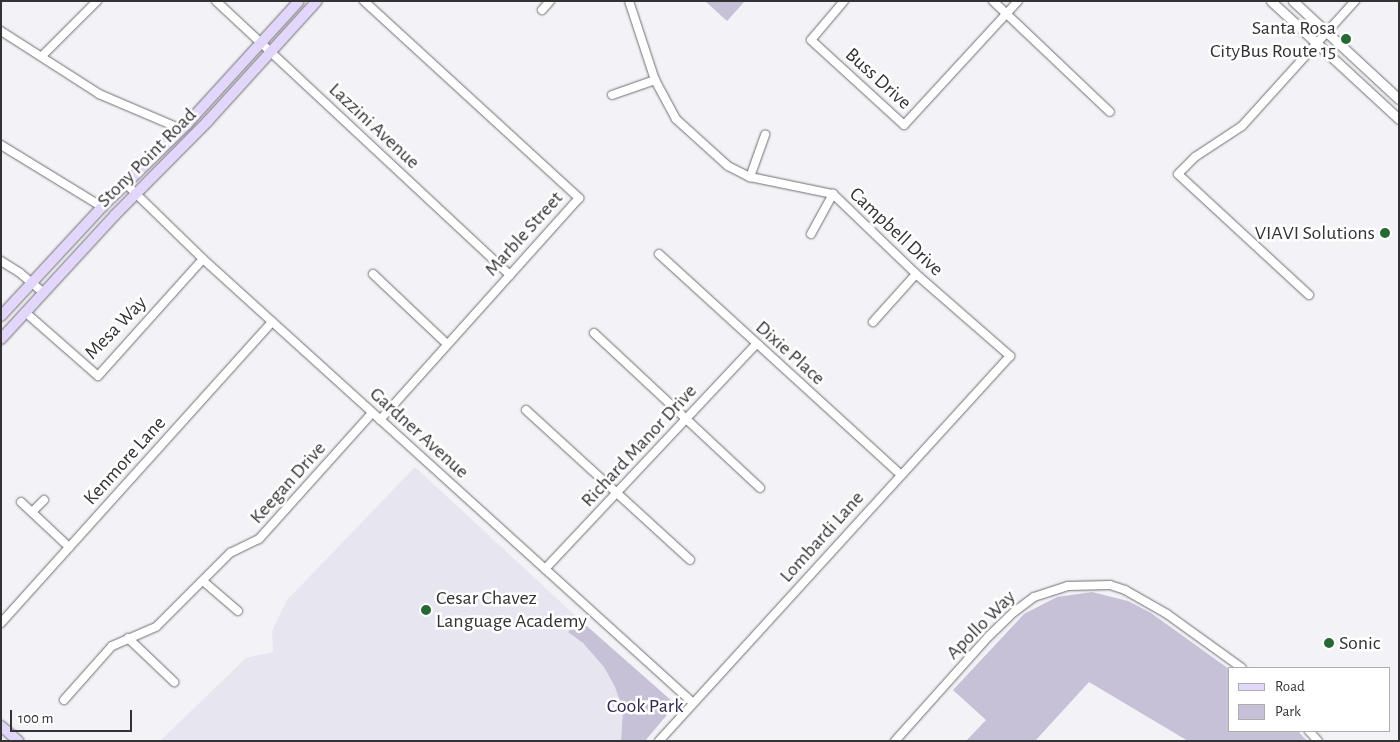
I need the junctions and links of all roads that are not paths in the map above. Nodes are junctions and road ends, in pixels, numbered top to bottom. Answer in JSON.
{"nodes":[{"id":1,"x":97,"y":1,"type":"edge"},
{"id":2,"x":216,"y":1,"type":"edge"},
{"id":3,"x":299,"y":1,"type":"edge"},
{"id":4,"x":317,"y":1,"type":"edge"},
{"id":5,"x":364,"y":1,"type":"edge"},
{"id":6,"x":550,"y":1,"type":"edge"},
{"id":7,"x":629,"y":1,"type":"edge"},
{"id":8,"x":844,"y":1,"type":"edge"},
{"id":9,"x":993,"y":1,"type":"edge"},
{"id":10,"x":1018,"y":1,"type":"edge"},
{"id":11,"x":1271,"y":1,"type":"edge"},
{"id":12,"x":1293,"y":1,"type":"edge"},
{"id":13,"x":1355,"y":1,"type":"edge"},
{"id":14,"x":542,"y":10,"type":"dead end"},
{"id":15,"x":1006,"y":13,"type":"junction"},
{"id":16,"x":1,"y":31,"type":"edge"},
{"id":17,"x":1326,"y":32,"type":"junction"},
{"id":18,"x":260,"y":43,"type":"junction"},
{"id":19,"x":1316,"y":43,"type":"junction"},
{"id":20,"x":270,"y":52,"type":"junction"},
{"id":21,"x":42,"y":56,"type":"junction"},
{"id":22,"x":655,"y":80,"type":"junction"},
{"id":23,"x":612,"y":95,"type":"dead end"},
{"id":24,"x":1399,"y":99,"type":"edge"},
{"id":25,"x":1110,"y":112,"type":"dead end"},
{"id":26,"x":1399,"y":119,"type":"edge"},
{"id":27,"x":182,"y":129,"type":"junction"},
{"id":28,"x":765,"y":135,"type":"dead end"},
{"id":29,"x":1,"y":146,"type":"edge"},
{"id":30,"x":750,"y":177,"type":"junction"},
{"id":31,"x":126,"y":184,"type":"junction"},
{"id":32,"x":136,"y":193,"type":"junction"},
{"id":33,"x":833,"y":194,"type":"junction"},
{"id":34,"x":102,"y":207,"type":"junction"},
{"id":35,"x":811,"y":234,"type":"dead end"},
{"id":36,"x":659,"y":254,"type":"dead end"},
{"id":37,"x":203,"y":259,"type":"junction"},
{"id":38,"x":1,"y":261,"type":"edge"},
{"id":39,"x":373,"y":274,"type":"dead end"},
{"id":40,"x":510,"y":274,"type":"junction"},
{"id":41,"x":916,"y":274,"type":"junction"},
{"id":42,"x":32,"y":282,"type":"junction"},
{"id":43,"x":44,"y":292,"type":"junction"},
{"id":44,"x":1309,"y":295,"type":"dead end"},
{"id":45,"x":25,"y":312,"type":"junction"},
{"id":46,"x":1,"y":316,"type":"edge"},
{"id":47,"x":272,"y":322,"type":"junction"},
{"id":48,"x":873,"y":322,"type":"dead end"},
{"id":49,"x":594,"y":333,"type":"dead end"},
{"id":50,"x":1,"y":338,"type":"edge"},
{"id":51,"x":447,"y":344,"type":"junction"},
{"id":52,"x":756,"y":344,"type":"junction"},
{"id":53,"x":1010,"y":356,"type":"joint"},
{"id":54,"x":526,"y":410,"type":"dead end"},
{"id":55,"x":372,"y":413,"type":"junction"},
{"id":56,"x":380,"y":420,"type":"junction"},
{"id":57,"x":685,"y":420,"type":"junction"},
{"id":58,"x":900,"y":474,"type":"junction"},
{"id":59,"x":760,"y":488,"type":"dead end"},
{"id":60,"x":617,"y":492,"type":"junction"},
{"id":61,"x":44,"y":500,"type":"dead end"},
{"id":62,"x":21,"y":502,"type":"dead end"},
{"id":63,"x":32,"y":512,"type":"junction"},
{"id":64,"x":70,"y":547,"type":"junction"},
{"id":65,"x":690,"y":560,"type":"dead end"},
{"id":66,"x":545,"y":569,"type":"junction"},
{"id":67,"x":203,"y":581,"type":"junction"},
{"id":68,"x":238,"y":611,"type":"dead end"},
{"id":69,"x":1,"y":623,"type":"edge"},
{"id":70,"x":128,"y":638,"type":"junction"},
{"id":71,"x":1241,"y":667,"type":"edge"},
{"id":72,"x":174,"y":682,"type":"dead end"},
{"id":73,"x":64,"y":700,"type":"dead end"},
{"id":74,"x":693,"y":703,"type":"junction"},
{"id":75,"x":1,"y":726,"type":"edge"},
{"id":76,"x":902,"y":734,"type":"junction"},
{"id":77,"x":18,"y":741,"type":"edge"},
{"id":78,"x":660,"y":741,"type":"edge"},
{"id":79,"x":895,"y":741,"type":"edge"},
{"id":80,"x":909,"y":741,"type":"edge"}],
"edges":[{"from":1,"to":21,"type":"street"},
{"from":2,"to":18,"type":"street","name":"Lazzini Avenue"},
{"from":3,"to":18,"type":"main road","name":"Stony Point Road"},
{"from":4,"to":20,"type":"main road","name":"Stony Point Road"},
{"from":5,"to":40,"type":"street","name":"Marble Street"},
{"from":6,"to":14,"type":"street"},
{"from":7,"to":22,"type":"street","name":"Campbell Drive"},
{"from":8,"to":15,"type":"street","name":"Buss Drive"},
{"from":9,"to":15,"type":"street"},
{"from":10,"to":15,"type":"street","name":"Buss Drive"},
{"from":11,"to":19,"type":"street"},
{"from":12,"to":17,"type":"street"},
{"from":13,"to":17,"type":"street"},
{"from":15,"to":25,"type":"street"},
{"from":16,"to":21,"type":"street"},
{"from":17,"to":19,"type":"street"},
{"from":17,"to":24,"type":"street"},
{"from":18,"to":20,"type":"street","name":"Lazzini Avenue"},
{"from":18,"to":27,"type":"main road","name":"Stony Point Road"},
{"from":19,"to":26,"type":"street"},
{"from":19,"to":44,"type":"street"},
{"from":20,"to":32,"type":"main road","name":"Stony Point Road"},
{"from":20,"to":40,"type":"street","name":"Lazzini Avenue"},
{"from":21,"to":27,"type":"street"},
{"from":22,"to":23,"type":"street"},
{"from":22,"to":30,"type":"street","name":"Campbell Drive"},
{"from":27,"to":31,"type":"main road","name":"Stony Point Road"},
{"from":28,"to":30,"type":"street"},
{"from":29,"to":34,"type":"street"},
{"from":30,"to":33,"type":"street","name":"Campbell Drive"},
{"from":31,"to":32,"type":"street","name":"Gardner Avenue"},
{"from":31,"to":34,"type":"main road","name":"Stony Point Road"},
{"from":32,"to":37,"type":"street","name":"Gardner Avenue"},
{"from":32,"to":43,"type":"main road","name":"Stony Point Road"},
{"from":33,"to":35,"type":"street"},
{"from":33,"to":41,"type":"street","name":"Campbell Drive"},
{"from":34,"to":42,"type":"main road","name":"Stony Point Road"},
{"from":36,"to":52,"type":"street","name":"Dixie Place"},
{"from":37,"to":45,"type":"street","name":"Mesa Way"},
{"from":37,"to":47,"type":"street","name":"Gardner Avenue"},
{"from":38,"to":42,"type":"street"},
{"from":39,"to":51,"type":"street"},
{"from":40,"to":51,"type":"street","name":"Marble Street"},
{"from":41,"to":48,"type":"street"},
{"from":41,"to":53,"type":"street","name":"Campbell Drive"},
{"from":42,"to":43,"type":"street"},
{"from":42,"to":46,"type":"main road","name":"Stony Point Road"},
{"from":43,"to":45,"type":"main road","name":"Stony Point Road"},
{"from":45,"to":50,"type":"main road","name":"Stony Point Road"},
{"from":47,"to":55,"type":"street","name":"Gardner Avenue"},
{"from":47,"to":64,"type":"street","name":"Kenmore Lane"},
{"from":49,"to":57,"type":"street"},
{"from":51,"to":56,"type":"street","name":"Marble Street"},
{"from":52,"to":57,"type":"street","name":"Richard Manor Drive"},
{"from":52,"to":58,"type":"street","name":"Dixie Place"},
{"from":53,"to":58,"type":"street","name":"Lombardi Lane"},
{"from":54,"to":60,"type":"street"},
{"from":55,"to":56,"type":"street","name":"Gardner Avenue"},
{"from":55,"to":67,"type":"street","name":"Keegan Drive"},
{"from":56,"to":66,"type":"street","name":"Gardner Avenue"},
{"from":57,"to":59,"type":"street"},
{"from":57,"to":60,"type":"street","name":"Richard Manor Drive"},
{"from":58,"to":74,"type":"street","name":"Lombardi Lane"},
{"from":60,"to":65,"type":"street"},
{"from":60,"to":66,"type":"street","name":"Richard Manor Drive"},
{"from":61,"to":63,"type":"street"},
{"from":62,"to":63,"type":"street"},
{"from":63,"to":64,"type":"street"},
{"from":64,"to":69,"type":"street","name":"Kenmore Lane"},
{"from":66,"to":74,"type":"street","name":"Gardner Avenue"},
{"from":67,"to":68,"type":"street"},
{"from":67,"to":70,"type":"street","name":"Keegan Drive"},
{"from":70,"to":72,"type":"street"},
{"from":70,"to":73,"type":"street","name":"Keegan Drive"},
{"from":71,"to":76,"type":"street","name":"Apollo Way"},
{"from":74,"to":78,"type":"street","name":"Lombardi Lane"},
{"from":75,"to":77,"type":"main road"},
{"from":76,"to":79,"type":"street","name":"Apollo Way"},
{"from":76,"to":80,"type":"street"}]}
